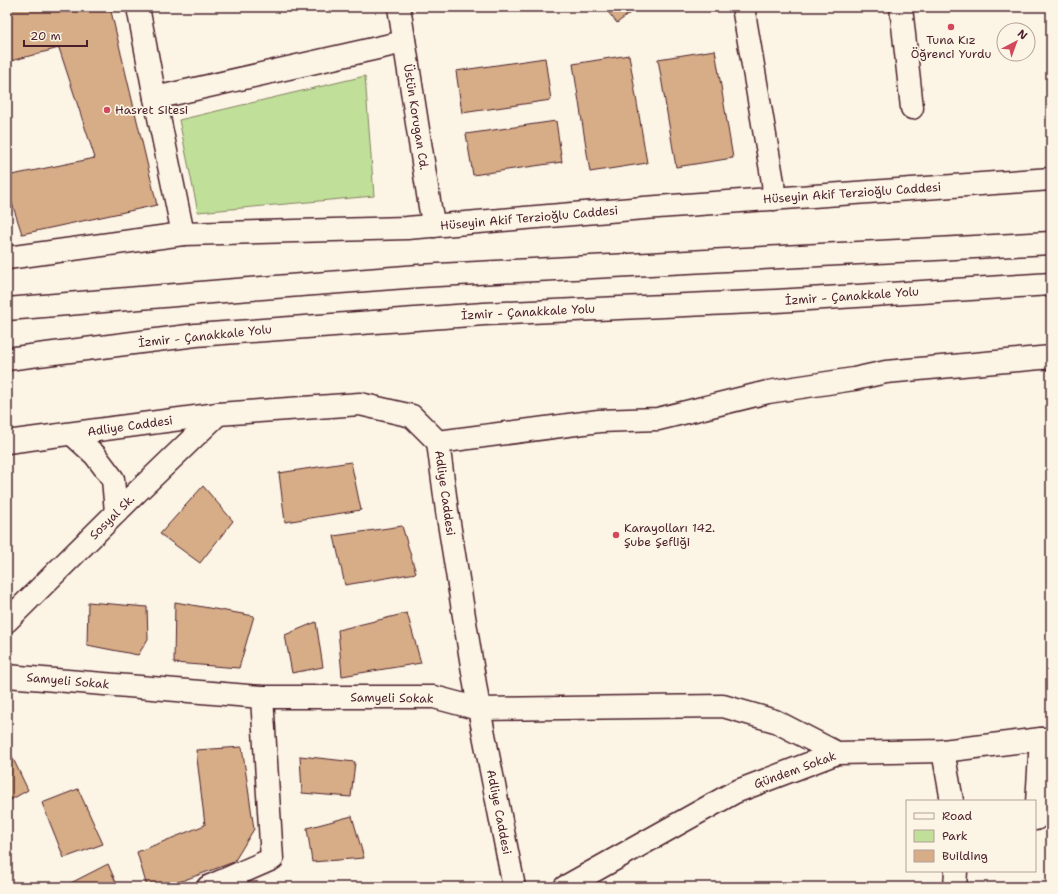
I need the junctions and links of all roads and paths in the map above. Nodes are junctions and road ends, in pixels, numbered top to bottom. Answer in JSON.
{"nodes":[{"id":1,"x":138,"y":7,"type":"edge"},
{"id":2,"x":399,"y":7,"type":"edge"},
{"id":3,"x":743,"y":7,"type":"edge"},
{"id":4,"x":901,"y":7,"type":"edge"},
{"id":5,"x":404,"y":42,"type":"junction"},
{"id":6,"x":155,"y":98,"type":"junction"},
{"id":7,"x":912,"y":108,"type":"dead end"},
{"id":8,"x":1051,"y":179,"type":"edge"},
{"id":9,"x":774,"y":199,"type":"junction"},
{"id":10,"x":434,"y":226,"type":"junction"},
{"id":11,"x":183,"y":234,"type":"junction"},
{"id":12,"x":1051,"y":243,"type":"edge"},
{"id":13,"x":7,"y":258,"type":"edge"},
{"id":14,"x":1051,"y":284,"type":"edge"},
{"id":15,"x":7,"y":310,"type":"edge"},
{"id":16,"x":1051,"y":357,"type":"edge"},
{"id":17,"x":7,"y":359,"type":"edge"},
{"id":18,"x":218,"y":414,"type":"junction"},
{"id":19,"x":72,"y":434,"type":"junction"},
{"id":20,"x":7,"y":442,"type":"edge"},
{"id":21,"x":438,"y":442,"type":"junction"},
{"id":22,"x":116,"y":512,"type":"junction"},
{"id":23,"x":7,"y":622,"type":"edge"},
{"id":24,"x":7,"y":676,"type":"edge"},
{"id":25,"x":262,"y":697,"type":"junction"},
{"id":26,"x":479,"y":709,"type":"junction"},
{"id":27,"x":1046,"y":739,"type":"edge"},
{"id":28,"x":943,"y":751,"type":"junction"},
{"id":29,"x":838,"y":753,"type":"junction"},
{"id":30,"x":952,"y":800,"type":"edge"},
{"id":31,"x":1041,"y":819,"type":"edge"},
{"id":32,"x":956,"y":872,"type":"edge"},
{"id":33,"x":208,"y":887,"type":"edge"},
{"id":34,"x":514,"y":887,"type":"edge"},
{"id":35,"x":565,"y":887,"type":"edge"},
{"id":36,"x":955,"y":887,"type":"edge"}],
"edges":[{"from":1,"to":6,"type":"main road"},
{"from":2,"to":5,"type":"main road","name":"Üstün Korugan Cd."},
{"from":3,"to":9,"type":"main road"},
{"from":4,"to":7,"type":"main road"},
{"from":5,"to":6,"type":"main road"},
{"from":5,"to":10,"type":"main road","name":"Üstün Korugan Cd."},
{"from":6,"to":11,"type":"main road"},
{"from":8,"to":9,"type":"main road","name":"Hüseyin Akif Terzioğlu Caddesi"},
{"from":9,"to":10,"type":"main road","name":"Hüseyin Akif Terzioğlu Caddesi"},
{"from":10,"to":11,"type":"main road","name":"Hüseyin Akif Terzioğlu Caddesi"},
{"from":11,"to":13,"type":"main road","name":"Hüseyin Akif Terzioğlu Caddesi"},
{"from":12,"to":15,"type":"main road"},
{"from":14,"to":17,"type":"main road","name":"İzmir - Çanakkale Yolu"},
{"from":16,"to":21,"type":"main road"},
{"from":18,"to":19,"type":"main road","name":"Adliye Caddesi"},
{"from":18,"to":21,"type":"main road","name":"Adliye Caddesi"},
{"from":18,"to":22,"type":"main road","name":"Sosyal Sk."},
{"from":19,"to":20,"type":"main road","name":"Adliye Caddesi"},
{"from":19,"to":22,"type":"main road"},
{"from":21,"to":26,"type":"main road","name":"Adliye Caddesi"},
{"from":22,"to":23,"type":"main road","name":"Sosyal Sk."},
{"from":24,"to":25,"type":"main road","name":"Samyeli Sokak"},
{"from":25,"to":26,"type":"main road","name":"Samyeli Sokak"},
{"from":25,"to":33,"type":"main road"},
{"from":26,"to":29,"type":"main road","name":"Samyeli Sokak"},
{"from":26,"to":34,"type":"main road","name":"Adliye Caddesi"},
{"from":27,"to":28,"type":"main road","name":"Gündem Sokak"},
{"from":27,"to":31,"type":"main road"},
{"from":28,"to":29,"type":"main road","name":"Gündem Sokak"},
{"from":28,"to":30,"type":"main road"},
{"from":29,"to":35,"type":"main road","name":"Gündem Sokak"},
{"from":32,"to":36,"type":"main road"}]}
